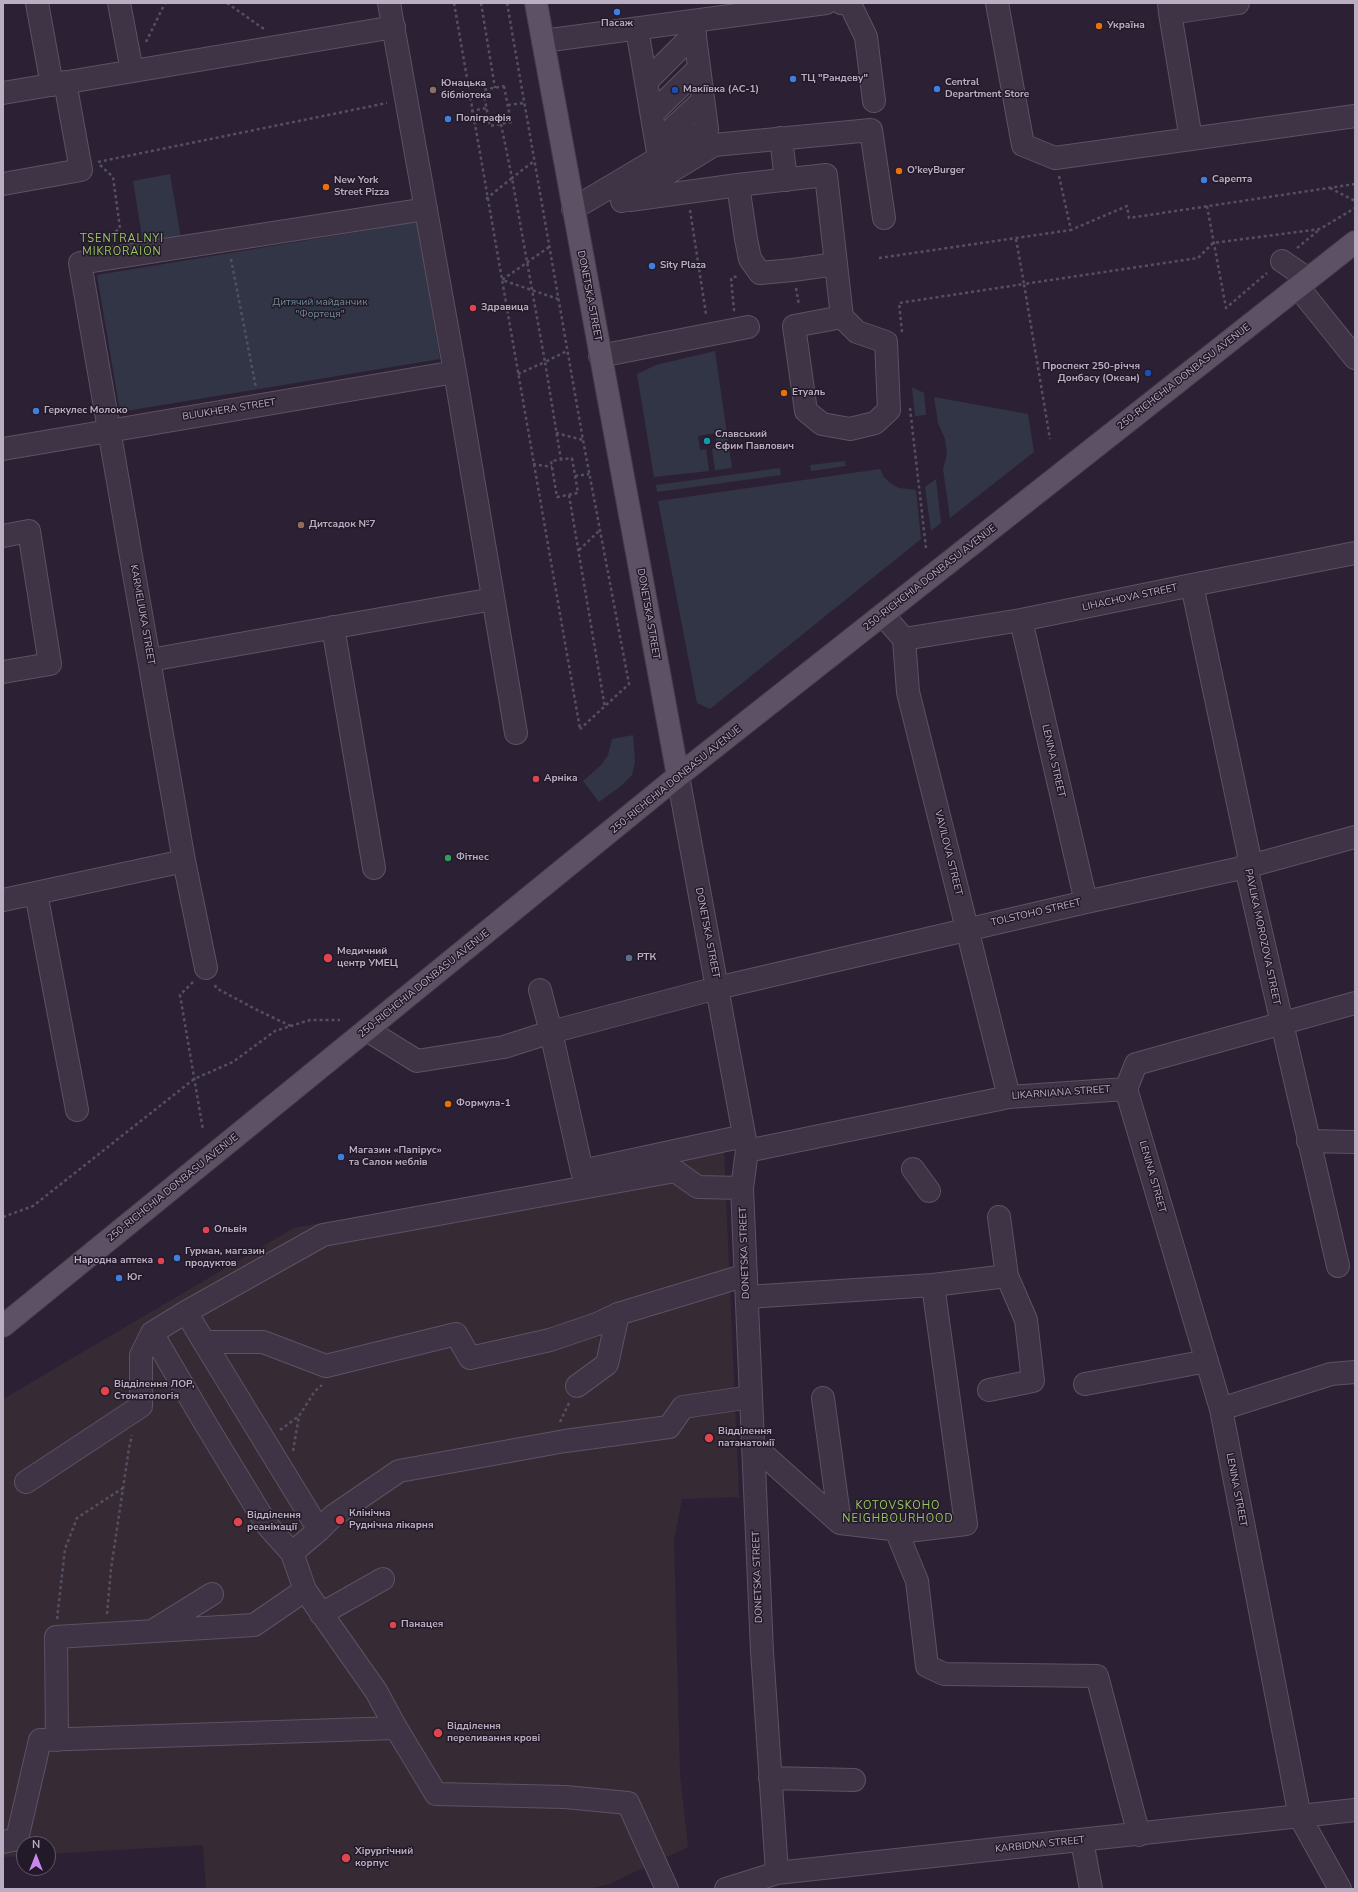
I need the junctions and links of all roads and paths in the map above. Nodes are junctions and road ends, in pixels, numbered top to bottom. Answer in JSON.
{"nodes":[{"id":1,"x":37,"y":3,"type":"edge"},
{"id":2,"x":119,"y":3,"type":"edge"},
{"id":3,"x":165,"y":3,"type":"edge"},
{"id":4,"x":227,"y":3,"type":"edge"},
{"id":5,"x":389,"y":3,"type":"edge"},
{"id":6,"x":454,"y":3,"type":"edge"},
{"id":7,"x":481,"y":3,"type":"edge"},
{"id":8,"x":507,"y":3,"type":"edge"},
{"id":9,"x":536,"y":3,"type":"edge"},
{"id":10,"x":826,"y":3,"type":"edge"},
{"id":11,"x":841,"y":3,"type":"edge"},
{"id":12,"x":997,"y":3,"type":"edge"},
{"id":13,"x":1238,"y":3,"type":"edge"},
{"id":14,"x":1169,"y":8,"type":"edge"},
{"id":15,"x":394,"y":27,"type":"junction"},
{"id":16,"x":637,"y":29,"type":"junction"},
{"id":17,"x":543,"y":41,"type":"junction"},
{"id":18,"x":145,"y":44,"type":"dead end"},
{"id":19,"x":286,"y":45,"type":"junction"},
{"id":20,"x":698,"y":59,"type":"junction"},
{"id":21,"x":132,"y":71,"type":"junction"},
{"id":22,"x":59,"y":84,"type":"junction"},
{"id":23,"x":495,"y":88,"type":"junction"},
{"id":24,"x":3,"y":93,"type":"edge"},
{"id":25,"x":407,"y":99,"type":"junction"},
{"id":26,"x":874,"y":101,"type":"dead end"},
{"id":27,"x":524,"y":103,"type":"junction"},
{"id":28,"x":508,"y":106,"type":"junction"},
{"id":29,"x":487,"y":108,"type":"junction"},
{"id":30,"x":471,"y":111,"type":"junction"},
{"id":31,"x":1355,"y":116,"type":"edge"},
{"id":32,"x":653,"y":120,"type":"junction"},
{"id":33,"x":501,"y":124,"type":"junction"},
{"id":34,"x":781,"y":138,"type":"junction"},
{"id":35,"x":1191,"y":139,"type":"junction"},
{"id":36,"x":1056,"y":158,"type":"junction"},
{"id":37,"x":534,"y":161,"type":"junction"},
{"id":38,"x":98,"y":162,"type":"dead end"},
{"id":39,"x":512,"y":178,"type":"junction"},
{"id":40,"x":786,"y":180,"type":"junction"},
{"id":41,"x":3,"y":184,"type":"edge"},
{"id":42,"x":1355,"y":184,"type":"edge"},
{"id":43,"x":738,"y":185,"type":"junction"},
{"id":44,"x":1329,"y":188,"type":"junction"},
{"id":45,"x":688,"y":192,"type":"junction"},
{"id":46,"x":486,"y":199,"type":"junction"},
{"id":47,"x":622,"y":201,"type":"junction"},
{"id":48,"x":1355,"y":201,"type":"edge"},
{"id":49,"x":1207,"y":206,"type":"junction"},
{"id":50,"x":1355,"y":208,"type":"edge"},
{"id":51,"x":426,"y":209,"type":"junction"},
{"id":52,"x":573,"y":209,"type":"junction"},
{"id":53,"x":884,"y":218,"type":"dead end"},
{"id":54,"x":1320,"y":229,"type":"junction"},
{"id":55,"x":1070,"y":230,"type":"junction"},
{"id":56,"x":1016,"y":239,"type":"junction"},
{"id":57,"x":1355,"y":242,"type":"edge"},
{"id":58,"x":1213,"y":243,"type":"junction"},
{"id":59,"x":549,"y":247,"type":"junction"},
{"id":60,"x":230,"y":254,"type":"dead end"},
{"id":61,"x":879,"y":258,"type":"dead end"},
{"id":62,"x":1282,"y":261,"type":"junction"},
{"id":63,"x":527,"y":262,"type":"junction"},
{"id":64,"x":836,"y":264,"type":"junction"},
{"id":65,"x":793,"y":270,"type":"junction"},
{"id":66,"x":731,"y":278,"type":"dead end"},
{"id":67,"x":502,"y":280,"type":"junction"},
{"id":68,"x":1303,"y":283,"type":"junction"},
{"id":69,"x":1024,"y":284,"type":"junction"},
{"id":70,"x":531,"y":290,"type":"junction"},
{"id":71,"x":559,"y":299,"type":"junction"},
{"id":72,"x":727,"y":311,"type":"dead end"},
{"id":73,"x":713,"y":313,"type":"dead end"},
{"id":74,"x":842,"y":317,"type":"junction"},
{"id":75,"x":802,"y":325,"type":"junction"},
{"id":76,"x":748,"y":327,"type":"dead end"},
{"id":77,"x":902,"y":334,"type":"dead end"},
{"id":78,"x":567,"y":351,"type":"junction"},
{"id":79,"x":600,"y":356,"type":"junction"},
{"id":80,"x":1355,"y":358,"type":"edge"},
{"id":81,"x":545,"y":362,"type":"junction"},
{"id":82,"x":455,"y":372,"type":"junction"},
{"id":83,"x":518,"y":374,"type":"junction"},
{"id":84,"x":909,"y":402,"type":"dead end"},
{"id":85,"x":259,"y":405,"type":"junction"},
{"id":86,"x":108,"y":430,"type":"junction"},
{"id":87,"x":556,"y":433,"type":"junction"},
{"id":88,"x":1050,"y":439,"type":"dead end"},
{"id":89,"x":583,"y":440,"type":"junction"},
{"id":90,"x":3,"y":449,"type":"edge"},
{"id":91,"x":561,"y":460,"type":"junction"},
{"id":92,"x":534,"y":464,"type":"junction"},
{"id":93,"x":552,"y":467,"type":"junction"},
{"id":94,"x":589,"y":474,"type":"junction"},
{"id":95,"x":575,"y":476,"type":"junction"},
{"id":96,"x":569,"y":495,"type":"junction"},
{"id":97,"x":600,"y":531,"type":"junction"},
{"id":98,"x":3,"y":536,"type":"edge"},
{"id":99,"x":926,"y":548,"type":"dead end"},
{"id":100,"x":579,"y":550,"type":"junction"},
{"id":101,"x":1355,"y":553,"type":"edge"},
{"id":102,"x":1192,"y":585,"type":"junction"},
{"id":103,"x":493,"y":599,"type":"junction"},
{"id":104,"x":883,"y":615,"type":"junction"},
{"id":105,"x":1021,"y":620,"type":"junction"},
{"id":106,"x":333,"y":627,"type":"junction"},
{"id":107,"x":904,"y":640,"type":"junction"},
{"id":108,"x":150,"y":660,"type":"junction"},
{"id":109,"x":3,"y":672,"type":"edge"},
{"id":110,"x":605,"y":708,"type":"junction"},
{"id":111,"x":516,"y":733,"type":"dead end"},
{"id":112,"x":678,"y":776,"type":"junction"},
{"id":113,"x":1355,"y":837,"type":"edge"},
{"id":114,"x":184,"y":861,"type":"junction"},
{"id":115,"x":1246,"y":867,"type":"junction"},
{"id":116,"x":374,"y":868,"type":"dead end"},
{"id":117,"x":36,"y":893,"type":"junction"},
{"id":118,"x":3,"y":900,"type":"edge"},
{"id":119,"x":1086,"y":902,"type":"junction"},
{"id":120,"x":967,"y":930,"type":"junction"},
{"id":121,"x":206,"y":968,"type":"junction"},
{"id":122,"x":717,"y":988,"type":"junction"},
{"id":123,"x":540,"y":990,"type":"dead end"},
{"id":124,"x":1355,"y":1003,"type":"edge"},
{"id":125,"x":340,"y":1020,"type":"dead end"},
{"id":126,"x":1281,"y":1024,"type":"junction"},
{"id":127,"x":291,"y":1026,"type":"junction"},
{"id":128,"x":367,"y":1030,"type":"junction"},
{"id":129,"x":551,"y":1032,"type":"junction"},
{"id":130,"x":194,"y":1079,"type":"junction"},
{"id":131,"x":1126,"y":1089,"type":"junction"},
{"id":132,"x":1009,"y":1097,"type":"junction"},
{"id":133,"x":77,"y":1110,"type":"dead end"},
{"id":134,"x":202,"y":1130,"type":"dead end"},
{"id":135,"x":1308,"y":1141,"type":"junction"},
{"id":136,"x":1355,"y":1142,"type":"edge"},
{"id":137,"x":745,"y":1144,"type":"junction"},
{"id":138,"x":913,"y":1169,"type":"dead end"},
{"id":139,"x":742,"y":1188,"type":"junction"},
{"id":140,"x":929,"y":1191,"type":"dead end"},
{"id":141,"x":3,"y":1217,"type":"edge"},
{"id":142,"x":999,"y":1218,"type":"dead end"},
{"id":143,"x":1338,"y":1266,"type":"dead end"},
{"id":144,"x":746,"y":1275,"type":"junction"},
{"id":145,"x":1006,"y":1276,"type":"junction"},
{"id":146,"x":933,"y":1285,"type":"junction"},
{"id":147,"x":747,"y":1297,"type":"junction"},
{"id":148,"x":186,"y":1312,"type":"junction"},
{"id":149,"x":618,"y":1314,"type":"junction"},
{"id":150,"x":3,"y":1326,"type":"edge"},
{"id":151,"x":152,"y":1333,"type":"junction"},
{"id":152,"x":204,"y":1342,"type":"junction"},
{"id":153,"x":1207,"y":1361,"type":"junction"},
{"id":154,"x":326,"y":1366,"type":"junction"},
{"id":155,"x":1355,"y":1372,"type":"edge"},
{"id":156,"x":1085,"y":1384,"type":"dead end"},
{"id":157,"x":577,"y":1386,"type":"joint"},
{"id":158,"x":989,"y":1390,"type":"dead end"},
{"id":159,"x":751,"y":1396,"type":"junction"},
{"id":160,"x":823,"y":1398,"type":"dead end"},
{"id":161,"x":1221,"y":1409,"type":"junction"},
{"id":162,"x":133,"y":1434,"type":"dead end"},
{"id":163,"x":265,"y":1441,"type":"junction"},
{"id":164,"x":550,"y":1444,"type":"junction"},
{"id":165,"x":753,"y":1445,"type":"junction"},
{"id":166,"x":26,"y":1482,"type":"dead end"},
{"id":167,"x":123,"y":1488,"type":"junction"},
{"id":168,"x":840,"y":1523,"type":"junction"},
{"id":169,"x":319,"y":1530,"type":"junction"},
{"id":170,"x":896,"y":1530,"type":"junction"},
{"id":171,"x":292,"y":1554,"type":"junction"},
{"id":172,"x":383,"y":1579,"type":"dead end"},
{"id":173,"x":305,"y":1590,"type":"junction"},
{"id":174,"x":212,"y":1594,"type":"dead end"},
{"id":175,"x":321,"y":1614,"type":"junction"},
{"id":176,"x":151,"y":1632,"type":"junction"},
{"id":177,"x":105,"y":1635,"type":"junction"},
{"id":178,"x":56,"y":1637,"type":"junction"},
{"id":179,"x":396,"y":1728,"type":"junction"},
{"id":180,"x":57,"y":1740,"type":"junction"},
{"id":181,"x":770,"y":1778,"type":"junction"},
{"id":182,"x":854,"y":1780,"type":"dead end"},
{"id":183,"x":1355,"y":1810,"type":"edge"},
{"id":184,"x":1300,"y":1817,"type":"junction"},
{"id":185,"x":1139,"y":1835,"type":"junction"},
{"id":186,"x":1082,"y":1841,"type":"junction"},
{"id":187,"x":3,"y":1842,"type":"edge"},
{"id":188,"x":777,"y":1873,"type":"junction"},
{"id":189,"x":667,"y":1889,"type":"edge"},
{"id":190,"x":727,"y":1889,"type":"edge"},
{"id":191,"x":1091,"y":1889,"type":"edge"},
{"id":192,"x":1340,"y":1889,"type":"edge"}],
"edges":[{"from":1,"to":22,"type":"street"},
{"from":2,"to":21,"type":"street"},
{"from":3,"to":18,"type":"path"},
{"from":4,"to":19,"type":"path"},
{"from":5,"to":15,"type":"street"},
{"from":6,"to":30,"type":"path"},
{"from":7,"to":23,"type":"path"},
{"from":8,"to":27,"type":"path"},
{"from":9,"to":17,"type":"main road","name":"DONETSKA STREET"},
{"from":10,"to":20,"type":"street"},
{"from":11,"to":26,"type":"street"},
{"from":12,"to":36,"type":"street"},
{"from":13,"to":14,"type":"street"},
{"from":14,"to":35,"type":"street"},
{"from":15,"to":19,"type":"street"},
{"from":15,"to":25,"type":"street"},
{"from":16,"to":17,"type":"street"},
{"from":16,"to":20,"type":"street"},
{"from":16,"to":32,"type":"street"},
{"from":17,"to":52,"type":"main road","name":"DONETSKA STREET"},
{"from":19,"to":21,"type":"street"},
{"from":20,"to":32,"type":"street"},
{"from":20,"to":32,"type":"street"},
{"from":20,"to":32,"type":"street"},
{"from":21,"to":22,"type":"street"},
{"from":22,"to":24,"type":"street"},
{"from":22,"to":41,"type":"street"},
{"from":23,"to":28,"type":"path"},
{"from":23,"to":29,"type":"path"},
{"from":25,"to":38,"type":"path"},
{"from":25,"to":51,"type":"street"},
{"from":27,"to":28,"type":"path"},
{"from":27,"to":37,"type":"path"},
{"from":28,"to":33,"type":"path"},
{"from":29,"to":30,"type":"path"},
{"from":29,"to":33,"type":"path"},
{"from":30,"to":46,"type":"path"},
{"from":31,"to":35,"type":"street"},
{"from":32,"to":52,"type":"street"},
{"from":33,"to":39,"type":"path"},
{"from":34,"to":40,"type":"street"},
{"from":34,"to":47,"type":"street"},
{"from":34,"to":53,"type":"street"},
{"from":35,"to":36,"type":"street"},
{"from":36,"to":55,"type":"path"},
{"from":37,"to":39,"type":"path"},
{"from":37,"to":59,"type":"path"},
{"from":39,"to":46,"type":"path"},
{"from":39,"to":63,"type":"path"},
{"from":40,"to":43,"type":"street"},
{"from":40,"to":64,"type":"street"},
{"from":42,"to":44,"type":"path"},
{"from":43,"to":45,"type":"street"},
{"from":43,"to":65,"type":"street"},
{"from":44,"to":48,"type":"path"},
{"from":44,"to":49,"type":"path"},
{"from":45,"to":47,"type":"street"},
{"from":45,"to":73,"type":"path"},
{"from":46,"to":67,"type":"path"},
{"from":47,"to":52,"type":"street"},
{"from":49,"to":55,"type":"path"},
{"from":49,"to":58,"type":"path"},
{"from":50,"to":54,"type":"path"},
{"from":51,"to":82,"type":"street"},
{"from":51,"to":86,"type":"street","name":"KARMELIUKA STREET"},
{"from":52,"to":79,"type":"main road","name":"DONETSKA STREET"},
{"from":54,"to":58,"type":"path"},
{"from":54,"to":62,"type":"path"},
{"from":55,"to":56,"type":"path"},
{"from":56,"to":61,"type":"path"},
{"from":56,"to":69,"type":"path"},
{"from":57,"to":68,"type":"main road","name":"250-RICHCHIA DONBASU AVENUE"},
{"from":58,"to":62,"type":"path"},
{"from":58,"to":69,"type":"path"},
{"from":59,"to":63,"type":"path"},
{"from":59,"to":71,"type":"path"},
{"from":60,"to":85,"type":"path"},
{"from":62,"to":68,"type":"street"},
{"from":63,"to":67,"type":"path"},
{"from":63,"to":70,"type":"path"},
{"from":64,"to":65,"type":"street"},
{"from":64,"to":74,"type":"street"},
{"from":65,"to":75,"type":"path"},
{"from":66,"to":72,"type":"path"},
{"from":67,"to":70,"type":"path"},
{"from":67,"to":83,"type":"path"},
{"from":68,"to":80,"type":"street"},
{"from":68,"to":104,"type":"main road","name":"250-RICHCHIA DONBASU AVENUE"},
{"from":69,"to":77,"type":"path"},
{"from":69,"to":88,"type":"path"},
{"from":70,"to":71,"type":"path"},
{"from":70,"to":81,"type":"path"},
{"from":71,"to":78,"type":"path"},
{"from":74,"to":75,"type":"street"},
{"from":74,"to":75,"type":"street"},
{"from":76,"to":79,"type":"street"},
{"from":78,"to":81,"type":"path"},
{"from":78,"to":89,"type":"path"},
{"from":79,"to":112,"type":"main road","name":"DONETSKA STREET"},
{"from":81,"to":83,"type":"path"},
{"from":81,"to":87,"type":"path"},
{"from":82,"to":85,"type":"street","name":"BLIUKHERA STREET"},
{"from":82,"to":103,"type":"street"},
{"from":83,"to":92,"type":"path"},
{"from":84,"to":99,"type":"path"},
{"from":85,"to":86,"type":"street","name":"BLIUKHERA STREET"},
{"from":86,"to":90,"type":"street","name":"BLIUKHERA STREET"},
{"from":86,"to":108,"type":"street","name":"KARMELIUKA STREET"},
{"from":87,"to":89,"type":"path"},
{"from":87,"to":91,"type":"path"},
{"from":89,"to":94,"type":"path"},
{"from":91,"to":93,"type":"path"},
{"from":91,"to":95,"type":"path"},
{"from":92,"to":93,"type":"path"},
{"from":92,"to":110,"type":"path"},
{"from":93,"to":96,"type":"path"},
{"from":94,"to":95,"type":"path"},
{"from":94,"to":97,"type":"path"},
{"from":95,"to":96,"type":"path"},
{"from":96,"to":100,"type":"path"},
{"from":97,"to":100,"type":"path"},
{"from":97,"to":110,"type":"path"},
{"from":98,"to":109,"type":"street"},
{"from":100,"to":110,"type":"path"},
{"from":101,"to":102,"type":"street","name":"LIHACHOVA STREET"},
{"from":102,"to":105,"type":"street","name":"LIHACHOVA STREET"},
{"from":102,"to":115,"type":"street","name":"PAVLIKA MOROZOVA STREET"},
{"from":103,"to":106,"type":"street"},
{"from":103,"to":111,"type":"street"},
{"from":104,"to":107,"type":"street"},
{"from":104,"to":112,"type":"main road","name":"250-RICHCHIA DONBASU AVENUE"},
{"from":105,"to":107,"type":"street","name":"LIHACHOVA STREET"},
{"from":105,"to":119,"type":"street","name":"LENINA STREET"},
{"from":106,"to":108,"type":"street"},
{"from":106,"to":116,"type":"street"},
{"from":107,"to":120,"type":"street","name":"VAVILOVA STREET"},
{"from":108,"to":114,"type":"street","name":"KARMELIUKA STREET"},
{"from":112,"to":122,"type":"street","name":"DONETSKA STREET"},
{"from":112,"to":128,"type":"main road","name":"250-RICHCHIA DONBASU AVENUE"},
{"from":113,"to":115,"type":"street","name":"TOLSTOHO STREET"},
{"from":114,"to":117,"type":"street"},
{"from":114,"to":121,"type":"street","name":"KARMELIUKA STREET"},
{"from":115,"to":119,"type":"street","name":"TOLSTOHO STREET"},
{"from":115,"to":126,"type":"street","name":"PAVLIKA MOROZOVA STREET"},
{"from":117,"to":118,"type":"street"},
{"from":117,"to":133,"type":"street"},
{"from":119,"to":120,"type":"street","name":"TOLSTOHO STREET"},
{"from":120,"to":122,"type":"street","name":"TOLSTOHO STREET"},
{"from":120,"to":132,"type":"street","name":"VAVILOVA STREET"},
{"from":121,"to":127,"type":"path"},
{"from":121,"to":130,"type":"path"},
{"from":122,"to":129,"type":"street","name":"TOLSTOHO STREET"},
{"from":122,"to":137,"type":"street","name":"DONETSKA STREET"},
{"from":123,"to":129,"type":"street"},
{"from":124,"to":126,"type":"street"},
{"from":125,"to":127,"type":"path"},
{"from":126,"to":131,"type":"street"},
{"from":126,"to":135,"type":"street","name":"PAVLIKA MOROZOVA STREET"},
{"from":127,"to":130,"type":"path"},
{"from":128,"to":129,"type":"street","name":"TOLSTOHO STREET"},
{"from":128,"to":150,"type":"main road","name":"250-RICHCHIA DONBASU AVENUE"},
{"from":129,"to":137,"type":"street","name":"LIKARNIANA STREET"},
{"from":130,"to":134,"type":"path"},
{"from":130,"to":141,"type":"path"},
{"from":131,"to":132,"type":"street","name":"LIKARNIANA STREET"},
{"from":131,"to":153,"type":"street","name":"LENINA STREET"},
{"from":132,"to":137,"type":"street","name":"LIKARNIANA STREET"},
{"from":135,"to":136,"type":"street"},
{"from":135,"to":143,"type":"street","name":"PAVLIKA MOROZOVA STREET"},
{"from":137,"to":139,"type":"street","name":"DONETSKA STREET"},
{"from":138,"to":140,"type":"street"},
{"from":139,"to":144,"type":"street","name":"DONETSKA STREET"},
{"from":139,"to":148,"type":"street"},
{"from":142,"to":145,"type":"street"},
{"from":144,"to":147,"type":"street","name":"DONETSKA STREET"},
{"from":144,"to":149,"type":"street"},
{"from":145,"to":146,"type":"street"},
{"from":145,"to":158,"type":"street"},
{"from":146,"to":147,"type":"street"},
{"from":146,"to":170,"type":"street"},
{"from":147,"to":159,"type":"street","name":"DONETSKA STREET"},
{"from":148,"to":151,"type":"street"},
{"from":148,"to":152,"type":"street"},
{"from":149,"to":154,"type":"street"},
{"from":149,"to":157,"type":"street"},
{"from":151,"to":166,"type":"street"},
{"from":151,"to":171,"type":"street"},
{"from":152,"to":154,"type":"street"},
{"from":152,"to":163,"type":"street"},
{"from":153,"to":156,"type":"street"},
{"from":153,"to":161,"type":"street","name":"LENINA STREET"},
{"from":154,"to":163,"type":"path"},
{"from":155,"to":161,"type":"street"},
{"from":157,"to":164,"type":"path"},
{"from":159,"to":164,"type":"street"},
{"from":159,"to":165,"type":"street","name":"DONETSKA STREET"},
{"from":160,"to":168,"type":"street"},
{"from":161,"to":184,"type":"street","name":"LENINA STREET"},
{"from":162,"to":167,"type":"path"},
{"from":163,"to":169,"type":"street"},
{"from":164,"to":169,"type":"street"},
{"from":165,"to":168,"type":"street"},
{"from":165,"to":181,"type":"street","name":"DONETSKA STREET"},
{"from":167,"to":177,"type":"path"},
{"from":167,"to":178,"type":"path"},
{"from":168,"to":170,"type":"street"},
{"from":169,"to":171,"type":"street"},
{"from":170,"to":185,"type":"street"},
{"from":171,"to":173,"type":"street"},
{"from":172,"to":175,"type":"street"},
{"from":173,"to":175,"type":"street"},
{"from":173,"to":176,"type":"street"},
{"from":174,"to":176,"type":"street"},
{"from":175,"to":179,"type":"street"},
{"from":176,"to":177,"type":"street"},
{"from":177,"to":178,"type":"street"},
{"from":178,"to":180,"type":"street"},
{"from":179,"to":180,"type":"street"},
{"from":179,"to":189,"type":"street"},
{"from":180,"to":187,"type":"street"},
{"from":181,"to":182,"type":"street"},
{"from":181,"to":188,"type":"street","name":"DONETSKA STREET"},
{"from":183,"to":184,"type":"street","name":"KARBIDNA STREET"},
{"from":184,"to":185,"type":"street","name":"KARBIDNA STREET"},
{"from":184,"to":192,"type":"street","name":"LENINA STREET"},
{"from":185,"to":186,"type":"street","name":"KARBIDNA STREET"},
{"from":186,"to":188,"type":"street","name":"KARBIDNA STREET"},
{"from":186,"to":191,"type":"street"},
{"from":188,"to":190,"type":"street","name":"KARBIDNA STREET"}]}
